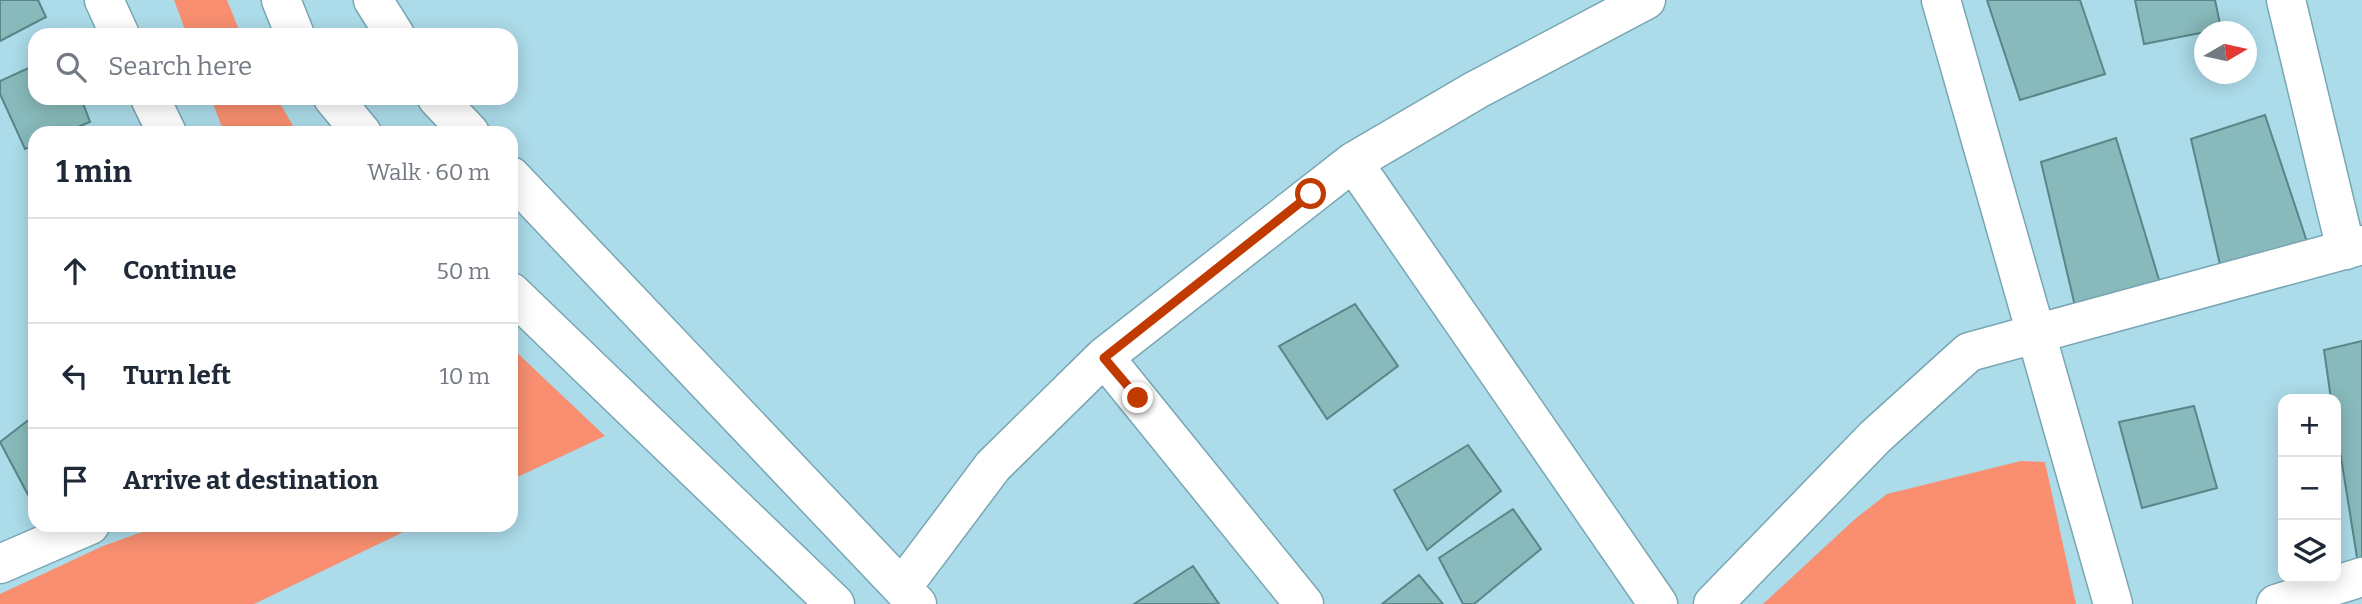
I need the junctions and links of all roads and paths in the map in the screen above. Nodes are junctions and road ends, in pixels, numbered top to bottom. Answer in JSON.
{"nodes":[{"id":1,"x":104,"y":0,"type":"edge"},
{"id":2,"x":281,"y":0,"type":"edge"},
{"id":3,"x":373,"y":0,"type":"edge"},
{"id":4,"x":1646,"y":0,"type":"edge"},
{"id":5,"x":1941,"y":0,"type":"edge"},
{"id":6,"x":2286,"y":0,"type":"edge"},
{"id":7,"x":117,"y":28,"type":"edge"},
{"id":8,"x":292,"y":28,"type":"edge"},
{"id":9,"x":391,"y":28,"type":"edge"},
{"id":10,"x":153,"y":105,"type":"edge"},
{"id":11,"x":339,"y":105,"type":"edge"},
{"id":12,"x":444,"y":105,"type":"edge"},
{"id":13,"x":164,"y":126,"type":"edge"},
{"id":14,"x":356,"y":126,"type":"edge"},
{"id":15,"x":463,"y":126,"type":"edge"},
{"id":16,"x":1353,"y":162,"type":"junction"},
{"id":17,"x":518,"y":183,"type":"edge"},
{"id":18,"x":2354,"y":247,"type":"edge"},
{"id":19,"x":518,"y":299,"type":"edge"},
{"id":20,"x":2035,"y":332,"type":"junction"},
{"id":21,"x":1104,"y":358,"type":"junction"},
{"id":22,"x":72,"y":532,"type":"edge"},
{"id":23,"x":2,"y":559,"type":"edge"},
{"id":24,"x":2362,"y":577,"type":"edge"},
{"id":25,"x":910,"y":595,"type":"edge"},
{"id":26,"x":835,"y":604,"type":"edge"},
{"id":27,"x":1304,"y":604,"type":"edge"},
{"id":28,"x":1658,"y":604,"type":"edge"},
{"id":29,"x":1713,"y":604,"type":"edge"},
{"id":30,"x":2113,"y":604,"type":"edge"},
{"id":31,"x":2276,"y":604,"type":"edge"}],
"edges":[{"from":1,"to":7,"type":"street"},
{"from":2,"to":8,"type":"street"},
{"from":3,"to":9,"type":"street"},
{"from":4,"to":16,"type":"street"},
{"from":5,"to":20,"type":"street"},
{"from":6,"to":18,"type":"street"},
{"from":10,"to":13,"type":"street"},
{"from":11,"to":14,"type":"street"},
{"from":12,"to":15,"type":"street"},
{"from":16,"to":21,"type":"street"},
{"from":16,"to":28,"type":"street"},
{"from":17,"to":25,"type":"street"},
{"from":18,"to":20,"type":"street"},
{"from":19,"to":26,"type":"street"},
{"from":20,"to":29,"type":"street"},
{"from":20,"to":30,"type":"street"},
{"from":21,"to":25,"type":"street"},
{"from":21,"to":27,"type":"street"},
{"from":22,"to":23,"type":"street"},
{"from":24,"to":31,"type":"street"}]}
